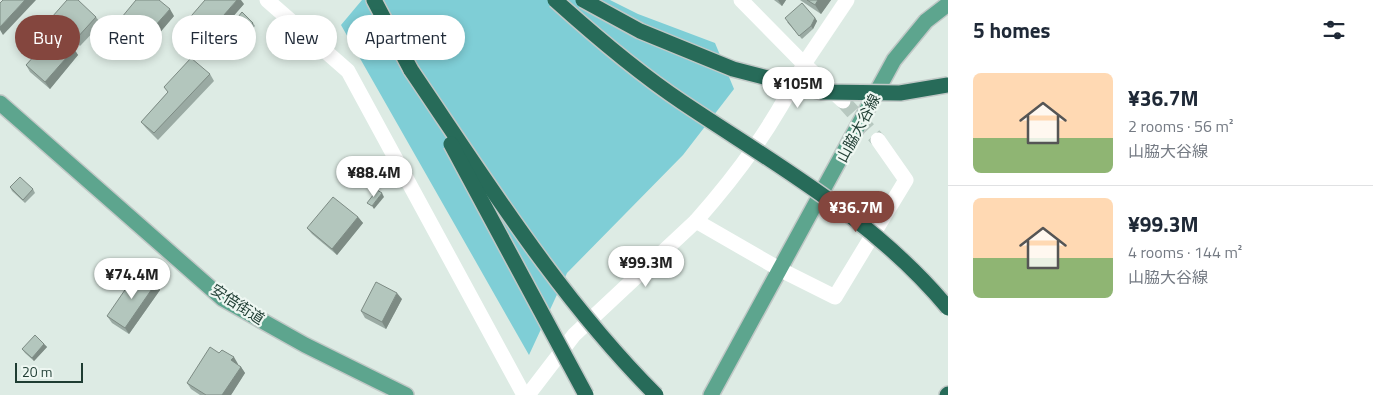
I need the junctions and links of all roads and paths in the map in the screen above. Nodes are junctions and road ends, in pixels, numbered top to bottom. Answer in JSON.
{"nodes":[{"id":1,"x":267,"y":0,"type":"edge"},
{"id":2,"x":374,"y":0,"type":"edge"},
{"id":3,"x":554,"y":0,"type":"edge"},
{"id":4,"x":583,"y":0,"type":"edge"},
{"id":5,"x":741,"y":0,"type":"edge"},
{"id":6,"x":847,"y":0,"type":"edge"},
{"id":7,"x":948,"y":4,"type":"edge"},
{"id":8,"x":804,"y":64,"type":"junction"},
{"id":9,"x":411,"y":70,"type":"junction"},
{"id":10,"x":948,"y":85,"type":"edge"},
{"id":11,"x":843,"y":101,"type":"tunnel mouth"},
{"id":12,"x":0,"y":103,"type":"edge"},
{"id":13,"x":878,"y":140,"type":"tunnel mouth"},
{"id":14,"x":696,"y":221,"type":"junction"},
{"id":15,"x":781,"y":270,"type":"junction"},
{"id":16,"x":948,"y":308,"type":"edge"},
{"id":17,"x":406,"y":395,"type":"edge"},
{"id":18,"x":526,"y":395,"type":"edge"},
{"id":19,"x":586,"y":395,"type":"edge"},
{"id":20,"x":656,"y":395,"type":"edge"},
{"id":21,"x":711,"y":395,"type":"edge"}],
"edges":[{"from":1,"to":18,"type":"street"},
{"from":2,"to":9,"type":"highway"},
{"from":3,"to":16,"type":"highway","bridge":true},
{"from":4,"to":10,"type":"highway","bridge":true},
{"from":5,"to":8,"type":"street"},
{"from":6,"to":8,"type":"street"},
{"from":7,"to":15,"type":"main road","name":"山脇大谷線"},
{"from":8,"to":11,"type":"street"},
{"from":8,"to":14,"type":"street"},
{"from":9,"to":19,"type":"highway","bridge":true},
{"from":9,"to":20,"type":"highway","bridge":true},
{"from":12,"to":17,"type":"main road","name":"安倍街道"},
{"from":13,"to":15,"type":"street"},
{"from":14,"to":15,"type":"street"},
{"from":14,"to":18,"type":"street"},
{"from":15,"to":21,"type":"main road","name":"山脇大谷線"}]}
